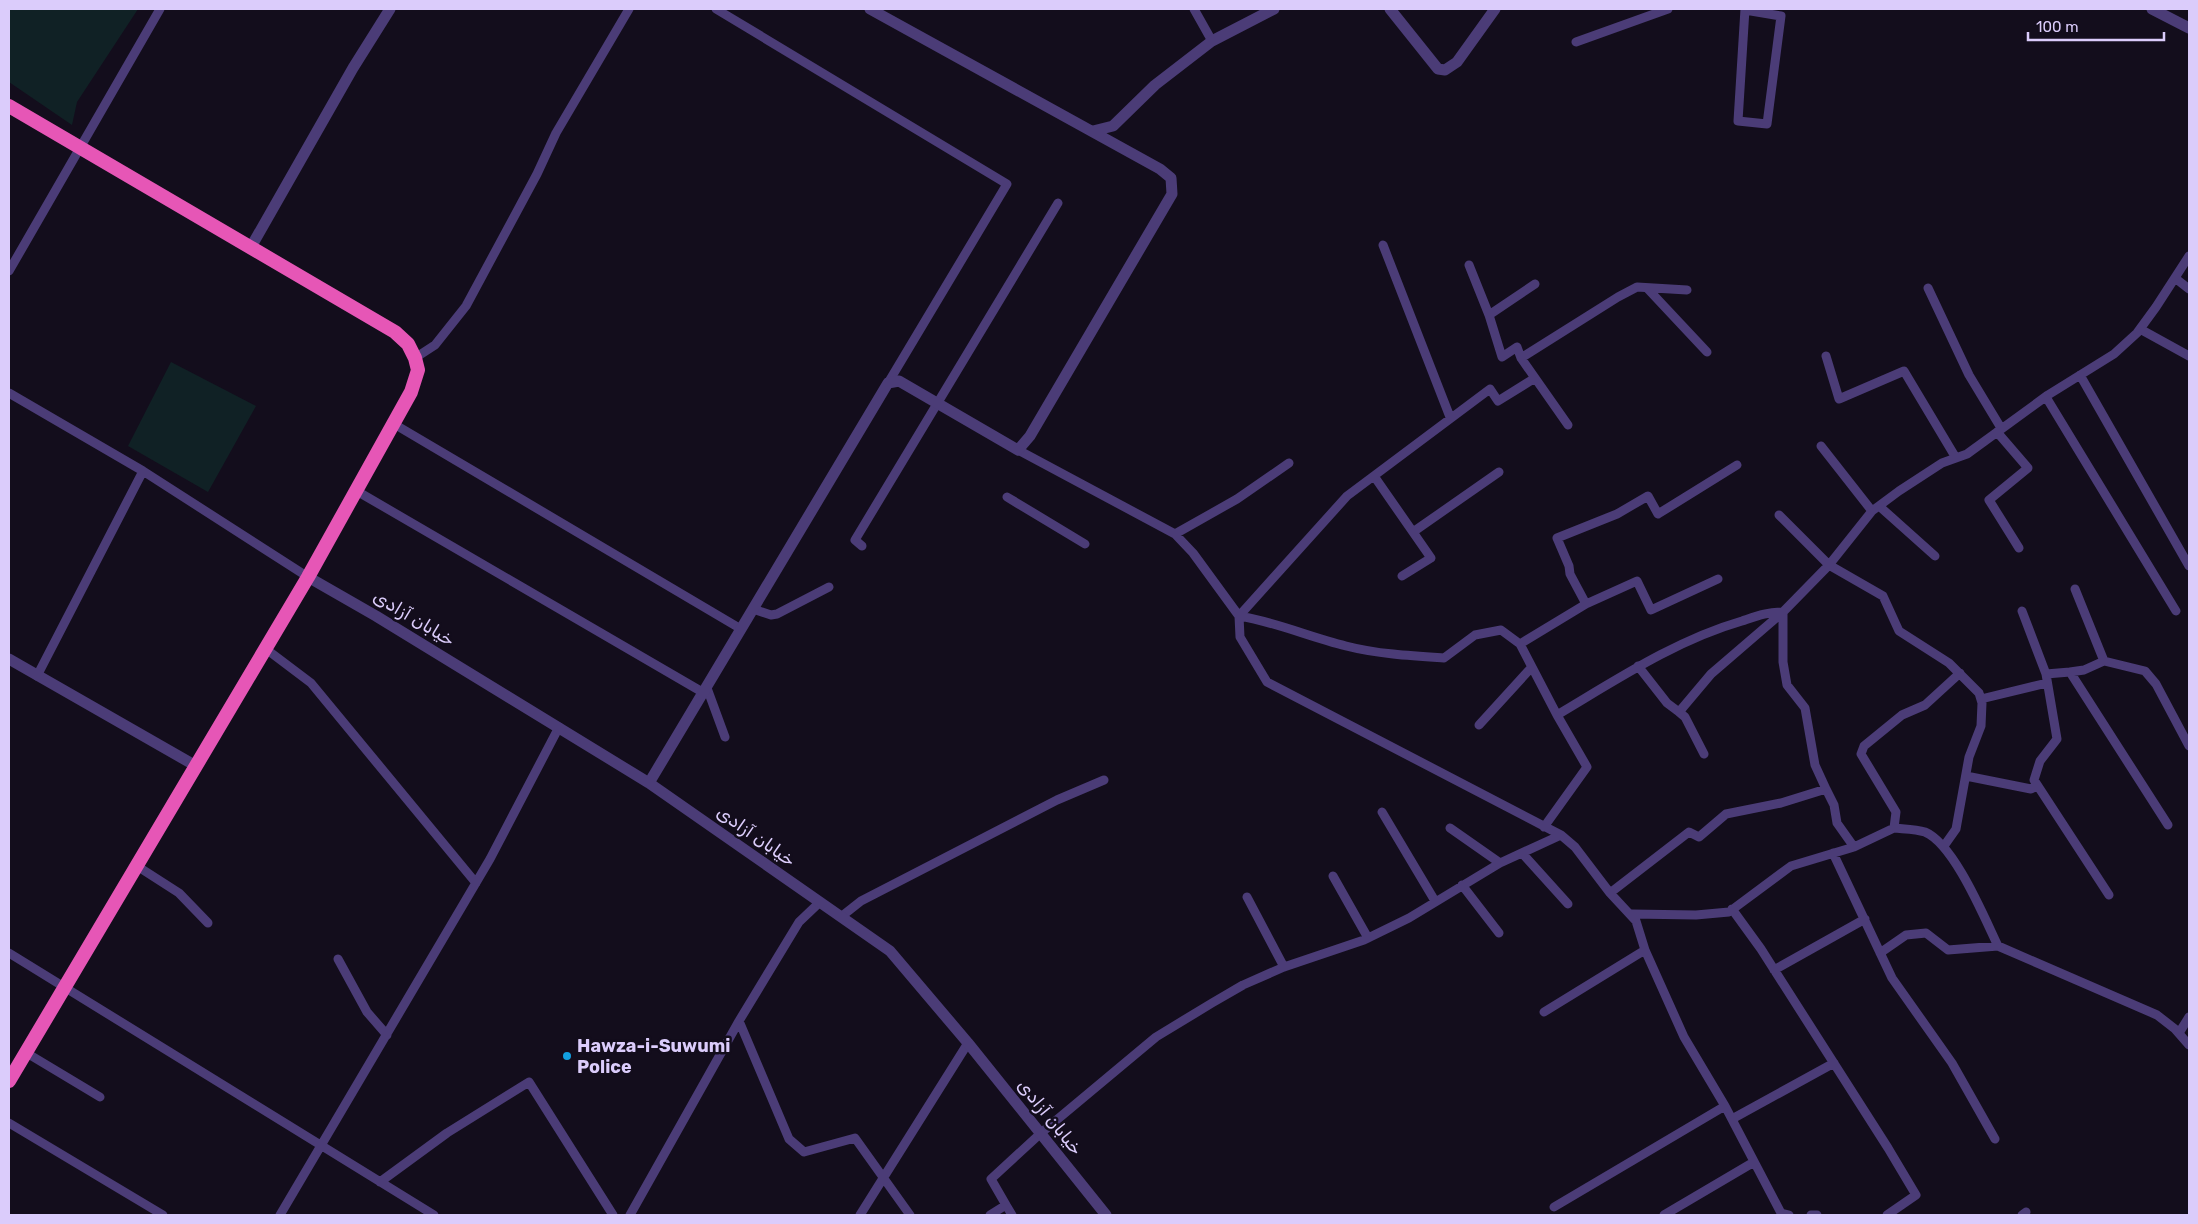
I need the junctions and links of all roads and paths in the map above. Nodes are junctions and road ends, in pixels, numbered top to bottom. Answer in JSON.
{"nodes":[{"id":1,"x":160,"y":9,"type":"edge"},
{"id":2,"x":390,"y":9,"type":"edge"},
{"id":3,"x":629,"y":9,"type":"edge"},
{"id":4,"x":716,"y":9,"type":"edge"},
{"id":5,"x":870,"y":9,"type":"edge"},
{"id":6,"x":1194,"y":9,"type":"edge"},
{"id":7,"x":1274,"y":9,"type":"edge"},
{"id":8,"x":1390,"y":9,"type":"edge"},
{"id":9,"x":1494,"y":9,"type":"edge"},
{"id":10,"x":1668,"y":9,"type":"edge"},
{"id":11,"x":1745,"y":9,"type":"edge"},
{"id":12,"x":2152,"y":9,"type":"edge"},
{"id":13,"x":2189,"y":28,"type":"edge"},
{"id":14,"x":1212,"y":41,"type":"junction"},
{"id":15,"x":1576,"y":42,"type":"dead end"},
{"id":16,"x":9,"y":106,"type":"edge"},
{"id":17,"x":1112,"y":126,"type":"junction"},
{"id":18,"x":1093,"y":131,"type":"junction"},
{"id":19,"x":1117,"y":144,"type":"junction"},
{"id":20,"x":80,"y":147,"type":"junction"},
{"id":21,"x":1058,"y":203,"type":"dead end"},
{"id":22,"x":1383,"y":245,"type":"dead end"},
{"id":23,"x":251,"y":247,"type":"junction"},
{"id":24,"x":2189,"y":256,"type":"edge"},
{"id":25,"x":1468,"y":265,"type":"dead end"},
{"id":26,"x":9,"y":271,"type":"edge"},
{"id":27,"x":2175,"y":278,"type":"junction"},
{"id":28,"x":1535,"y":284,"type":"dead end"},
{"id":29,"x":1647,"y":288,"type":"junction"},
{"id":30,"x":1928,"y":288,"type":"dead end"},
{"id":31,"x":2189,"y":289,"type":"edge"},
{"id":32,"x":1687,"y":290,"type":"dead end"},
{"id":33,"x":1489,"y":315,"type":"junction"},
{"id":34,"x":2140,"y":329,"type":"junction"},
{"id":35,"x":1707,"y":352,"type":"dead end"},
{"id":36,"x":1826,"y":356,"type":"dead end"},
{"id":37,"x":2189,"y":356,"type":"edge"},
{"id":38,"x":415,"y":358,"type":"junction"},
{"id":39,"x":1521,"y":358,"type":"junction"},
{"id":40,"x":2080,"y":375,"type":"junction"},
{"id":41,"x":1535,"y":378,"type":"junction"},
{"id":42,"x":888,"y":383,"type":"junction"},
{"id":43,"x":9,"y":393,"type":"edge"},
{"id":44,"x":2046,"y":396,"type":"junction"},
{"id":45,"x":936,"y":404,"type":"junction"},
{"id":46,"x":1450,"y":417,"type":"junction"},
{"id":47,"x":394,"y":424,"type":"junction"},
{"id":48,"x":1568,"y":426,"type":"dead end"},
{"id":49,"x":1999,"y":430,"type":"junction"},
{"id":50,"x":1821,"y":446,"type":"dead end"},
{"id":51,"x":1018,"y":450,"type":"junction"},
{"id":52,"x":1956,"y":458,"type":"junction"},
{"id":53,"x":1289,"y":464,"type":"dead end"},
{"id":54,"x":1737,"y":465,"type":"dead end"},
{"id":55,"x":142,"y":471,"type":"junction"},
{"id":56,"x":1499,"y":472,"type":"dead end"},
{"id":57,"x":1374,"y":476,"type":"junction"},
{"id":58,"x":355,"y":490,"type":"junction"},
{"id":59,"x":1007,"y":497,"type":"dead end"},
{"id":60,"x":1875,"y":509,"type":"junction"},
{"id":61,"x":1779,"y":515,"type":"dead end"},
{"id":62,"x":1413,"y":532,"type":"junction"},
{"id":63,"x":1175,"y":534,"type":"junction"},
{"id":64,"x":1085,"y":544,"type":"dead end"},
{"id":65,"x":862,"y":546,"type":"dead end"},
{"id":66,"x":2019,"y":548,"type":"dead end"},
{"id":67,"x":1935,"y":556,"type":"dead end"},
{"id":68,"x":1829,"y":565,"type":"junction"},
{"id":69,"x":2189,"y":566,"type":"edge"},
{"id":70,"x":1402,"y":576,"type":"dead end"},
{"id":71,"x":308,"y":578,"type":"junction"},
{"id":72,"x":1718,"y":579,"type":"dead end"},
{"id":73,"x":829,"y":588,"type":"dead end"},
{"id":74,"x":2075,"y":590,"type":"dead end"},
{"id":75,"x":1586,"y":604,"type":"junction"},
{"id":76,"x":753,"y":609,"type":"junction"},
{"id":77,"x":2022,"y":611,"type":"dead end"},
{"id":78,"x":2176,"y":611,"type":"dead end"},
{"id":79,"x":1783,"y":612,"type":"junction"},
{"id":80,"x":1239,"y":616,"type":"junction"},
{"id":81,"x":742,"y":629,"type":"junction"},
{"id":82,"x":1520,"y":644,"type":"junction"},
{"id":83,"x":266,"y":649,"type":"junction"},
{"id":84,"x":9,"y":659,"type":"edge"},
{"id":85,"x":2104,"y":661,"type":"junction"},
{"id":86,"x":1638,"y":666,"type":"junction"},
{"id":87,"x":1531,"y":668,"type":"junction"},
{"id":88,"x":2070,"y":672,"type":"junction"},
{"id":89,"x":1960,"y":673,"type":"junction"},
{"id":90,"x":37,"y":676,"type":"junction"},
{"id":91,"x":2047,"y":678,"type":"junction"},
{"id":92,"x":706,"y":690,"type":"junction"},
{"id":93,"x":1981,"y":699,"type":"junction"},
{"id":94,"x":1678,"y":712,"type":"junction"},
{"id":95,"x":1557,"y":715,"type":"junction"},
{"id":96,"x":1479,"y":726,"type":"dead end"},
{"id":97,"x":559,"y":727,"type":"junction"},
{"id":98,"x":725,"y":737,"type":"dead end"},
{"id":99,"x":2189,"y":746,"type":"edge"},
{"id":100,"x":1704,"y":754,"type":"dead end"},
{"id":101,"x":196,"y":766,"type":"junction"},
{"id":102,"x":1966,"y":776,"type":"junction"},
{"id":103,"x":1104,"y":780,"type":"dead end"},
{"id":104,"x":649,"y":783,"type":"junction"},
{"id":105,"x":2037,"y":786,"type":"junction"},
{"id":106,"x":1826,"y":789,"type":"junction"},
{"id":107,"x":1382,"y":812,"type":"dead end"},
{"id":108,"x":2168,"y":825,"type":"dead end"},
{"id":109,"x":1544,"y":827,"type":"junction"},
{"id":110,"x":1450,"y":828,"type":"dead end"},
{"id":111,"x":1894,"y":828,"type":"junction"},
{"id":112,"x":1561,"y":836,"type":"junction"},
{"id":113,"x":1944,"y":846,"type":"junction"},
{"id":114,"x":1854,"y":847,"type":"junction"},
{"id":115,"x":1833,"y":852,"type":"junction"},
{"id":116,"x":1522,"y":853,"type":"junction"},
{"id":117,"x":1500,"y":863,"type":"junction"},
{"id":118,"x":137,"y":866,"type":"junction"},
{"id":119,"x":1333,"y":876,"type":"dead end"},
{"id":120,"x":476,"y":883,"type":"junction"},
{"id":121,"x":1462,"y":885,"type":"junction"},
{"id":122,"x":1610,"y":893,"type":"junction"},
{"id":123,"x":2109,"y":895,"type":"dead end"},
{"id":124,"x":1247,"y":897,"type":"dead end"},
{"id":125,"x":1435,"y":901,"type":"junction"},
{"id":126,"x":820,"y":902,"type":"junction"},
{"id":127,"x":1568,"y":904,"type":"dead end"},
{"id":128,"x":1732,"y":910,"type":"junction"},
{"id":129,"x":1632,"y":914,"type":"junction"},
{"id":130,"x":842,"y":916,"type":"junction"},
{"id":131,"x":1864,"y":919,"type":"junction"},
{"id":132,"x":208,"y":923,"type":"dead end"},
{"id":133,"x":1500,"y":933,"type":"dead end"},
{"id":134,"x":1368,"y":938,"type":"junction"},
{"id":135,"x":1998,"y":946,"type":"junction"},
{"id":136,"x":1645,"y":950,"type":"junction"},
{"id":137,"x":9,"y":953,"type":"edge"},
{"id":138,"x":1880,"y":953,"type":"junction"},
{"id":139,"x":338,"y":959,"type":"dead end"},
{"id":140,"x":1284,"y":967,"type":"junction"},
{"id":141,"x":1774,"y":970,"type":"junction"},
{"id":142,"x":63,"y":987,"type":"junction"},
{"id":143,"x":1544,"y":1012,"type":"dead end"},
{"id":144,"x":2189,"y":1017,"type":"edge"},
{"id":145,"x":739,"y":1021,"type":"junction"},
{"id":146,"x":2179,"y":1033,"type":"junction"},
{"id":147,"x":387,"y":1034,"type":"junction"},
{"id":148,"x":968,"y":1043,"type":"junction"},
{"id":149,"x":2189,"y":1046,"type":"edge"},
{"id":150,"x":26,"y":1052,"type":"junction"},
{"id":151,"x":1834,"y":1063,"type":"junction"},
{"id":152,"x":9,"y":1082,"type":"edge"},
{"id":153,"x":100,"y":1097,"type":"dead end"},
{"id":154,"x":1725,"y":1106,"type":"junction"},
{"id":155,"x":1732,"y":1119,"type":"junction"},
{"id":156,"x":9,"y":1123,"type":"edge"},
{"id":157,"x":1041,"y":1134,"type":"junction"},
{"id":158,"x":1995,"y":1138,"type":"dead end"},
{"id":159,"x":322,"y":1146,"type":"junction"},
{"id":160,"x":1754,"y":1162,"type":"junction"},
{"id":161,"x":883,"y":1178,"type":"junction"},
{"id":162,"x":380,"y":1182,"type":"junction"},
{"id":163,"x":1006,"y":1205,"type":"junction"},
{"id":164,"x":1554,"y":1207,"type":"dead end"},
{"id":165,"x":1783,"y":1214,"type":"edge"},
{"id":166,"x":163,"y":1215,"type":"edge"},
{"id":167,"x":280,"y":1215,"type":"edge"},
{"id":168,"x":434,"y":1215,"type":"edge"},
{"id":169,"x":613,"y":1215,"type":"edge"},
{"id":170,"x":630,"y":1215,"type":"edge"},
{"id":171,"x":860,"y":1215,"type":"edge"},
{"id":172,"x":910,"y":1215,"type":"edge"},
{"id":173,"x":990,"y":1215,"type":"edge"},
{"id":174,"x":1012,"y":1215,"type":"edge"},
{"id":175,"x":1106,"y":1215,"type":"edge"},
{"id":176,"x":1664,"y":1215,"type":"edge"},
{"id":177,"x":1811,"y":1215,"type":"edge"},
{"id":178,"x":1817,"y":1215,"type":"edge"},
{"id":179,"x":1887,"y":1215,"type":"edge"}],
"edges":[{"from":1,"to":20,"type":"street"},
{"from":2,"to":23,"type":"street"},
{"from":3,"to":38,"type":"street"},
{"from":4,"to":42,"type":"street"},
{"from":5,"to":18,"type":"street"},
{"from":6,"to":14,"type":"street"},
{"from":7,"to":14,"type":"street"},
{"from":8,"to":9,"type":"street"},
{"from":10,"to":15,"type":"street"},
{"from":11,"to":11,"type":"street"},
{"from":12,"to":13,"type":"street"},
{"from":14,"to":17,"type":"street"},
{"from":16,"to":20,"type":"highway"},
{"from":17,"to":18,"type":"street"},
{"from":17,"to":19,"type":"street"},
{"from":18,"to":19,"type":"street"},
{"from":19,"to":51,"type":"street"},
{"from":20,"to":23,"type":"highway"},
{"from":20,"to":26,"type":"street"},
{"from":21,"to":45,"type":"street"},
{"from":22,"to":46,"type":"street"},
{"from":23,"to":38,"type":"highway"},
{"from":24,"to":27,"type":"street"},
{"from":25,"to":33,"type":"street"},
{"from":27,"to":31,"type":"street"},
{"from":27,"to":34,"type":"street"},
{"from":28,"to":33,"type":"street"},
{"from":29,"to":32,"type":"street"},
{"from":29,"to":35,"type":"street"},
{"from":29,"to":39,"type":"street"},
{"from":30,"to":49,"type":"street"},
{"from":33,"to":39,"type":"street"},
{"from":34,"to":37,"type":"street"},
{"from":34,"to":40,"type":"street"},
{"from":36,"to":52,"type":"street"},
{"from":38,"to":47,"type":"highway"},
{"from":39,"to":41,"type":"street"},
{"from":40,"to":44,"type":"street"},
{"from":40,"to":69,"type":"street"},
{"from":41,"to":46,"type":"street"},
{"from":41,"to":48,"type":"street"},
{"from":42,"to":45,"type":"street"},
{"from":42,"to":76,"type":"street"},
{"from":43,"to":55,"type":"street"},
{"from":44,"to":49,"type":"street"},
{"from":44,"to":78,"type":"street"},
{"from":45,"to":51,"type":"street"},
{"from":45,"to":65,"type":"street"},
{"from":46,"to":57,"type":"street"},
{"from":47,"to":58,"type":"highway"},
{"from":47,"to":81,"type":"street"},
{"from":49,"to":52,"type":"street"},
{"from":49,"to":66,"type":"street"},
{"from":50,"to":60,"type":"street"},
{"from":51,"to":63,"type":"street"},
{"from":52,"to":60,"type":"street"},
{"from":53,"to":63,"type":"street"},
{"from":54,"to":75,"type":"street"},
{"from":55,"to":71,"type":"street"},
{"from":55,"to":90,"type":"street"},
{"from":56,"to":62,"type":"street"},
{"from":57,"to":62,"type":"street"},
{"from":57,"to":80,"type":"street"},
{"from":58,"to":71,"type":"highway"},
{"from":58,"to":92,"type":"street"},
{"from":59,"to":64,"type":"street"},
{"from":60,"to":67,"type":"street"},
{"from":60,"to":68,"type":"street"},
{"from":61,"to":68,"type":"street"},
{"from":62,"to":70,"type":"street"},
{"from":63,"to":80,"type":"street"},
{"from":68,"to":79,"type":"street"},
{"from":68,"to":89,"type":"street"},
{"from":71,"to":83,"type":"highway"},
{"from":71,"to":97,"type":"street","name":"خیابان آزادی"},
{"from":72,"to":75,"type":"street"},
{"from":73,"to":76,"type":"street"},
{"from":74,"to":85,"type":"street"},
{"from":75,"to":82,"type":"street"},
{"from":76,"to":81,"type":"street"},
{"from":77,"to":91,"type":"street"},
{"from":79,"to":86,"type":"street"},
{"from":79,"to":94,"type":"street"},
{"from":79,"to":106,"type":"street"},
{"from":80,"to":82,"type":"street"},
{"from":80,"to":109,"type":"street"},
{"from":81,"to":92,"type":"street"},
{"from":82,"to":87,"type":"street"},
{"from":83,"to":101,"type":"highway"},
{"from":83,"to":120,"type":"street"},
{"from":84,"to":90,"type":"street"},
{"from":85,"to":88,"type":"street"},
{"from":85,"to":99,"type":"street"},
{"from":86,"to":94,"type":"street"},
{"from":86,"to":95,"type":"street"},
{"from":87,"to":95,"type":"street"},
{"from":87,"to":96,"type":"street"},
{"from":88,"to":91,"type":"street"},
{"from":88,"to":108,"type":"street"},
{"from":89,"to":93,"type":"street"},
{"from":89,"to":111,"type":"street"},
{"from":90,"to":101,"type":"street"},
{"from":91,"to":93,"type":"street"},
{"from":91,"to":105,"type":"street"},
{"from":92,"to":98,"type":"street"},
{"from":92,"to":104,"type":"street"},
{"from":93,"to":102,"type":"street"},
{"from":94,"to":100,"type":"street"},
{"from":95,"to":109,"type":"street"},
{"from":97,"to":104,"type":"street","name":"خیابان آزادی"},
{"from":97,"to":120,"type":"street"},
{"from":101,"to":118,"type":"highway"},
{"from":102,"to":105,"type":"street"},
{"from":102,"to":113,"type":"street"},
{"from":103,"to":130,"type":"street"},
{"from":104,"to":126,"type":"street","name":"خیابان آزادی"},
{"from":105,"to":123,"type":"street"},
{"from":106,"to":114,"type":"street"},
{"from":106,"to":122,"type":"street"},
{"from":107,"to":125,"type":"street"},
{"from":109,"to":112,"type":"street"},
{"from":110,"to":117,"type":"street"},
{"from":111,"to":113,"type":"street"},
{"from":111,"to":114,"type":"street"},
{"from":112,"to":116,"type":"street"},
{"from":112,"to":122,"type":"street"},
{"from":113,"to":135,"type":"street"},
{"from":114,"to":115,"type":"street"},
{"from":115,"to":128,"type":"street"},
{"from":115,"to":131,"type":"street"},
{"from":116,"to":117,"type":"street"},
{"from":116,"to":127,"type":"street"},
{"from":117,"to":121,"type":"street"},
{"from":118,"to":132,"type":"street"},
{"from":118,"to":142,"type":"highway"},
{"from":119,"to":134,"type":"street"},
{"from":120,"to":147,"type":"street"},
{"from":121,"to":125,"type":"street"},
{"from":121,"to":133,"type":"street"},
{"from":122,"to":129,"type":"street"},
{"from":124,"to":140,"type":"street"},
{"from":125,"to":134,"type":"street"},
{"from":126,"to":130,"type":"street","name":"خیابان آزادی"},
{"from":126,"to":145,"type":"street"},
{"from":128,"to":129,"type":"street"},
{"from":128,"to":141,"type":"street"},
{"from":129,"to":136,"type":"street"},
{"from":130,"to":148,"type":"street","name":"خیابان آزادی"},
{"from":131,"to":138,"type":"street"},
{"from":131,"to":141,"type":"street"},
{"from":134,"to":140,"type":"street"},
{"from":135,"to":138,"type":"street"},
{"from":135,"to":146,"type":"street"},
{"from":136,"to":143,"type":"street"},
{"from":136,"to":154,"type":"street"},
{"from":137,"to":142,"type":"street"},
{"from":138,"to":158,"type":"street"},
{"from":139,"to":147,"type":"street"},
{"from":140,"to":157,"type":"street"},
{"from":141,"to":151,"type":"street"},
{"from":142,"to":150,"type":"highway"},
{"from":142,"to":159,"type":"street"},
{"from":144,"to":146,"type":"street"},
{"from":145,"to":161,"type":"street"},
{"from":145,"to":170,"type":"street"},
{"from":146,"to":149,"type":"street"},
{"from":147,"to":159,"type":"street"},
{"from":148,"to":157,"type":"street","name":"خیابان آزادی"},
{"from":148,"to":161,"type":"street"},
{"from":150,"to":152,"type":"highway"},
{"from":150,"to":153,"type":"street"},
{"from":151,"to":155,"type":"street"},
{"from":151,"to":179,"type":"street"},
{"from":154,"to":155,"type":"street"},
{"from":154,"to":164,"type":"street"},
{"from":155,"to":160,"type":"street"},
{"from":156,"to":166,"type":"street"},
{"from":157,"to":163,"type":"street"},
{"from":157,"to":175,"type":"street","name":"خیابان آزادی"},
{"from":159,"to":162,"type":"street"},
{"from":159,"to":167,"type":"street"},
{"from":160,"to":165,"type":"street"},
{"from":160,"to":176,"type":"street"},
{"from":161,"to":171,"type":"street"},
{"from":161,"to":172,"type":"street"},
{"from":162,"to":168,"type":"street"},
{"from":162,"to":169,"type":"street"},
{"from":163,"to":173,"type":"street"},
{"from":163,"to":174,"type":"street"},
{"from":177,"to":178,"type":"street"}]}
